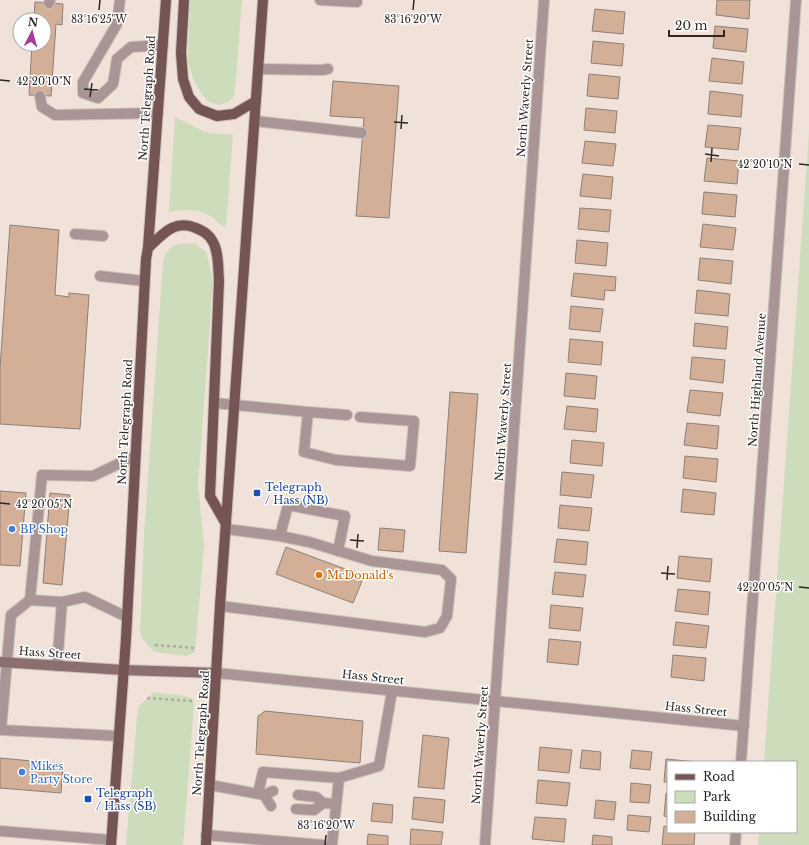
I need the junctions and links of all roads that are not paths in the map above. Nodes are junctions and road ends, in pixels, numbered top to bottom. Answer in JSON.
{"nodes":[{"id":1,"x":120,"y":0,"type":"edge"},
{"id":2,"x":166,"y":0,"type":"edge"},
{"id":3,"x":184,"y":0,"type":"edge"},
{"id":4,"x":263,"y":0,"type":"edge"},
{"id":5,"x":320,"y":0,"type":"edge"},
{"id":6,"x":544,"y":0,"type":"edge"},
{"id":7,"x":796,"y":0,"type":"edge"},
{"id":8,"x":357,"y":2,"type":"dead end"},
{"id":9,"x":163,"y":45,"type":"junction"},
{"id":10,"x":259,"y":69,"type":"junction"},
{"id":11,"x":328,"y":69,"type":"dead end"},
{"id":12,"x":40,"y":96,"type":"dead end"},
{"id":13,"x":256,"y":101,"type":"junction"},
{"id":14,"x":158,"y":113,"type":"junction"},
{"id":15,"x":255,"y":121,"type":"junction"},
{"id":16,"x":362,"y":132,"type":"dead end"},
{"id":17,"x":75,"y":234,"type":"dead end"},
{"id":18,"x":104,"y":236,"type":"dead end"},
{"id":19,"x":148,"y":248,"type":"junction"},
{"id":20,"x":100,"y":276,"type":"dead end"},
{"id":21,"x":144,"y":280,"type":"junction"},
{"id":22,"x":214,"y":403,"type":"junction"},
{"id":23,"x":235,"y":404,"type":"junction"},
{"id":24,"x":308,"y":412,"type":"junction"},
{"id":25,"x":347,"y":415,"type":"dead end"},
{"id":26,"x":360,"y":417,"type":"dead end"},
{"id":27,"x":135,"y":456,"type":"junction"},
{"id":28,"x":226,"y":526,"type":"junction"},
{"id":29,"x":280,"y":536,"type":"junction"},
{"id":30,"x":338,"y":551,"type":"junction"},
{"id":31,"x":30,"y":600,"type":"junction"},
{"id":32,"x":62,"y":602,"type":"junction"},
{"id":33,"x":220,"y":606,"type":"junction"},
{"id":34,"x":127,"y":616,"type":"junction"},
{"id":35,"x":4,"y":662,"type":"edge"},
{"id":36,"x":57,"y":666,"type":"junction"},
{"id":37,"x":123,"y":670,"type":"junction"},
{"id":38,"x":217,"y":674,"type":"junction"},
{"id":39,"x":392,"y":691,"type":"junction"},
{"id":40,"x":495,"y":701,"type":"junction"},
{"id":41,"x":744,"y":726,"type":"junction"},
{"id":42,"x":118,"y":736,"type":"junction"},
{"id":43,"x":741,"y":761,"type":"edge"},
{"id":44,"x":339,"y":778,"type":"junction"},
{"id":45,"x":210,"y":785,"type":"junction"},
{"id":46,"x":265,"y":793,"type":"junction"},
{"id":47,"x":298,"y":795,"type":"dead end"},
{"id":48,"x":323,"y":803,"type":"junction"},
{"id":49,"x":336,"y":804,"type":"junction"},
{"id":50,"x":271,"y":806,"type":"dead end"},
{"id":51,"x":296,"y":808,"type":"dead end"},
{"id":52,"x":0,"y":831,"type":"edge"},
{"id":53,"x":736,"y":833,"type":"edge"},
{"id":54,"x":206,"y":840,"type":"edge"},
{"id":55,"x":111,"y":842,"type":"edge"},
{"id":56,"x":323,"y":845,"type":"edge"},
{"id":57,"x":332,"y":845,"type":"edge"},
{"id":58,"x":485,"y":845,"type":"edge"},
{"id":59,"x":735,"y":845,"type":"edge"}],
"edges":[{"from":1,"to":9,"type":"street"},
{"from":2,"to":9,"type":"main road","name":"North Telegraph Road"},
{"from":3,"to":13,"type":"main road"},
{"from":4,"to":10,"type":"main road","name":"North Telegraph Road"},
{"from":5,"to":8,"type":"street"},
{"from":6,"to":40,"type":"street","name":"North Waverly Street"},
{"from":7,"to":41,"type":"street","name":"North Highland Avenue"},
{"from":9,"to":14,"type":"main road","name":"North Telegraph Road"},
{"from":10,"to":11,"type":"street"},
{"from":10,"to":13,"type":"main road","name":"North Telegraph Road"},
{"from":12,"to":14,"type":"street"},
{"from":13,"to":15,"type":"main road","name":"North Telegraph Road"},
{"from":14,"to":19,"type":"main road","name":"North Telegraph Road"},
{"from":15,"to":16,"type":"street"},
{"from":15,"to":23,"type":"main road","name":"North Telegraph Road"},
{"from":17,"to":18,"type":"street"},
{"from":19,"to":21,"type":"main road","name":"North Telegraph Road"},
{"from":19,"to":22,"type":"main road"},
{"from":20,"to":21,"type":"street"},
{"from":21,"to":27,"type":"main road","name":"North Telegraph Road"},
{"from":22,"to":23,"type":"street"},
{"from":22,"to":28,"type":"main road"},
{"from":23,"to":24,"type":"street"},
{"from":23,"to":28,"type":"main road","name":"North Telegraph Road"},
{"from":24,"to":25,"type":"street"},
{"from":24,"to":26,"type":"street"},
{"from":27,"to":31,"type":"street"},
{"from":27,"to":34,"type":"main road","name":"North Telegraph Road"},
{"from":28,"to":29,"type":"street"},
{"from":28,"to":33,"type":"main road","name":"North Telegraph Road"},
{"from":29,"to":30,"type":"street"},
{"from":29,"to":30,"type":"street"},
{"from":30,"to":33,"type":"street"},
{"from":31,"to":32,"type":"street"},
{"from":31,"to":35,"type":"street"},
{"from":32,"to":34,"type":"street"},
{"from":32,"to":36,"type":"street"},
{"from":33,"to":38,"type":"main road","name":"North Telegraph Road"},
{"from":34,"to":37,"type":"main road","name":"North Telegraph Road"},
{"from":35,"to":36,"type":"street","name":"Hass Street"},
{"from":35,"to":42,"type":"street"},
{"from":36,"to":37,"type":"street","name":"Hass Street"},
{"from":37,"to":38,"type":"street","name":"Hass Street"},
{"from":37,"to":42,"type":"main road","name":"North Telegraph Road"},
{"from":38,"to":39,"type":"street","name":"Hass Street"},
{"from":38,"to":45,"type":"main road","name":"North Telegraph Road"},
{"from":39,"to":40,"type":"street","name":"Hass Street"},
{"from":39,"to":44,"type":"street"},
{"from":40,"to":41,"type":"street","name":"Hass Street"},
{"from":40,"to":58,"type":"street","name":"North Waverly Street"},
{"from":41,"to":43,"type":"street","name":"North Highland Avenue"},
{"from":42,"to":55,"type":"main road","name":"North Telegraph Road"},
{"from":44,"to":46,"type":"street"},
{"from":44,"to":49,"type":"street"},
{"from":45,"to":46,"type":"street"},
{"from":45,"to":54,"type":"main road","name":"North Telegraph Road"},
{"from":46,"to":50,"type":"street"},
{"from":47,"to":48,"type":"street"},
{"from":48,"to":49,"type":"street"},
{"from":48,"to":51,"type":"street"},
{"from":49,"to":57,"type":"street"},
{"from":52,"to":55,"type":"street"},
{"from":53,"to":59,"type":"street"},
{"from":54,"to":56,"type":"street"}]}
